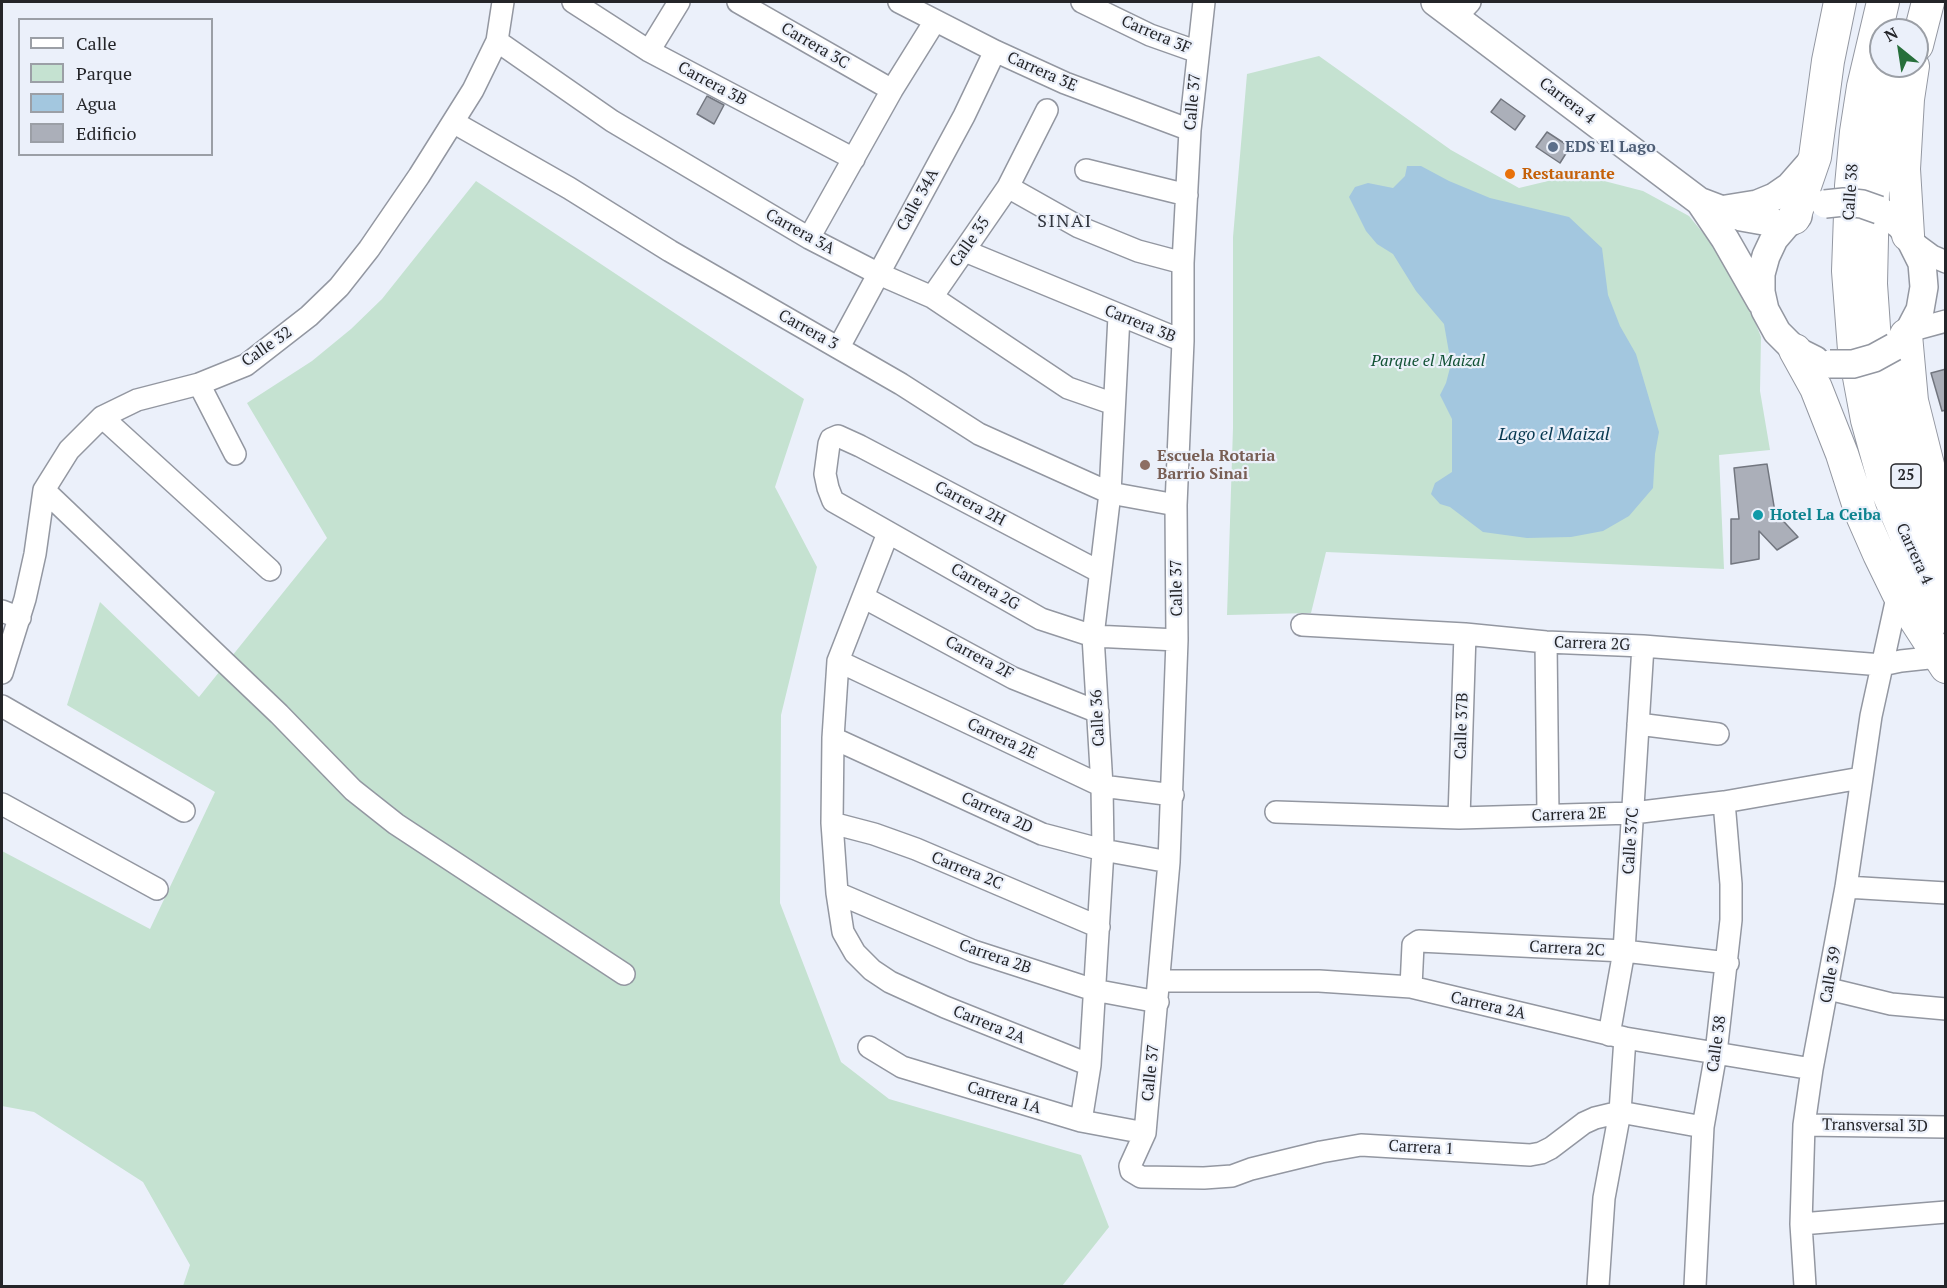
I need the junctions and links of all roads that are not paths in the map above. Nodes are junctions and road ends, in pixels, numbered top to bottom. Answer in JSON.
{"nodes":[{"id":1,"x":503,"y":2,"type":"edge"},
{"id":2,"x":573,"y":2,"type":"edge"},
{"id":3,"x":679,"y":2,"type":"edge"},
{"id":4,"x":738,"y":2,"type":"edge"},
{"id":5,"x":899,"y":2,"type":"edge"},
{"id":6,"x":1085,"y":2,"type":"edge"},
{"id":7,"x":1204,"y":2,"type":"edge"},
{"id":8,"x":1840,"y":2,"type":"edge"},
{"id":9,"x":1883,"y":2,"type":"edge"},
{"id":10,"x":1910,"y":2,"type":"edge"},
{"id":11,"x":1928,"y":2,"type":"edge"},
{"id":12,"x":1454,"y":7,"type":"edge"},
{"id":13,"x":1905,"y":18,"type":"edge"},
{"id":14,"x":1924,"y":18,"type":"edge"},
{"id":15,"x":935,"y":21,"type":"junction"},
{"id":16,"x":497,"y":41,"type":"junction"},
{"id":17,"x":649,"y":51,"type":"junction"},
{"id":18,"x":995,"y":51,"type":"junction"},
{"id":19,"x":1198,"y":52,"type":"junction"},
{"id":20,"x":1891,"y":78,"type":"edge"},
{"id":21,"x":1911,"y":78,"type":"edge"},
{"id":22,"x":892,"y":90,"type":"junction"},
{"id":23,"x":1047,"y":110,"type":"dead end"},
{"id":24,"x":453,"y":122,"type":"junction"},
{"id":25,"x":1191,"y":130,"type":"junction"},
{"id":26,"x":1815,"y":157,"type":"junction"},
{"id":27,"x":854,"y":159,"type":"junction"},
{"id":28,"x":1086,"y":170,"type":"dead end"},
{"id":29,"x":1008,"y":187,"type":"junction"},
{"id":30,"x":1186,"y":195,"type":"junction"},
{"id":31,"x":1709,"y":205,"type":"junction"},
{"id":32,"x":1790,"y":221,"type":"junction"},
{"id":33,"x":809,"y":238,"type":"junction"},
{"id":34,"x":1911,"y":238,"type":"junction"},
{"id":35,"x":965,"y":251,"type":"junction"},
{"id":36,"x":1946,"y":262,"type":"edge"},
{"id":37,"x":1183,"y":263,"type":"junction"},
{"id":38,"x":879,"y":274,"type":"junction"},
{"id":39,"x":932,"y":297,"type":"junction"},
{"id":40,"x":1765,"y":310,"type":"junction"},
{"id":41,"x":1119,"y":316,"type":"junction"},
{"id":42,"x":1946,"y":321,"type":"edge"},
{"id":43,"x":1903,"y":338,"type":"junction"},
{"id":44,"x":1183,"y":341,"type":"junction"},
{"id":45,"x":839,"y":347,"type":"junction"},
{"id":46,"x":1795,"y":350,"type":"junction"},
{"id":47,"x":1870,"y":382,"type":"junction"},
{"id":48,"x":199,"y":384,"type":"junction"},
{"id":49,"x":1114,"y":404,"type":"junction"},
{"id":50,"x":102,"y":417,"type":"junction"},
{"id":51,"x":838,"y":436,"type":"joint"},
{"id":52,"x":235,"y":453,"type":"dead end"},
{"id":53,"x":44,"y":490,"type":"junction"},
{"id":54,"x":1110,"y":493,"type":"junction"},
{"id":55,"x":1176,"y":505,"type":"junction"},
{"id":56,"x":1946,"y":518,"type":"edge"},
{"id":57,"x":888,"y":532,"type":"junction"},
{"id":58,"x":1946,"y":568,"type":"edge"},
{"id":59,"x":270,"y":570,"type":"dead end"},
{"id":60,"x":1100,"y":572,"type":"junction"},
{"id":61,"x":1898,"y":593,"type":"junction"},
{"id":62,"x":863,"y":597,"type":"junction"},
{"id":63,"x":11,"y":614,"type":"edge"},
{"id":64,"x":1946,"y":616,"type":"edge"},
{"id":65,"x":1302,"y":625,"type":"dead end"},
{"id":66,"x":1465,"y":634,"type":"junction"},
{"id":67,"x":1093,"y":636,"type":"junction"},
{"id":68,"x":1178,"y":640,"type":"junction"},
{"id":69,"x":1546,"y":642,"type":"junction"},
{"id":70,"x":1643,"y":646,"type":"junction"},
{"id":71,"x":838,"y":661,"type":"junction"},
{"id":72,"x":1942,"y":662,"type":"edge"},
{"id":73,"x":1882,"y":665,"type":"junction"},
{"id":74,"x":2,"y":673,"type":"edge"},
{"id":75,"x":2,"y":706,"type":"edge"},
{"id":76,"x":1098,"y":712,"type":"junction"},
{"id":77,"x":1638,"y":724,"type":"junction"},
{"id":78,"x":1718,"y":734,"type":"dead end"},
{"id":79,"x":833,"y":738,"type":"junction"},
{"id":80,"x":1861,"y":778,"type":"junction"},
{"id":81,"x":1102,"y":786,"type":"junction"},
{"id":82,"x":1173,"y":795,"type":"junction"},
{"id":83,"x":1724,"y":802,"type":"junction"},
{"id":84,"x":2,"y":804,"type":"edge"},
{"id":85,"x":184,"y":811,"type":"dead end"},
{"id":86,"x":1276,"y":813,"type":"dead end"},
{"id":87,"x":1633,"y":813,"type":"junction"},
{"id":88,"x":1548,"y":815,"type":"junction"},
{"id":89,"x":1459,"y":818,"type":"junction"},
{"id":90,"x":832,"y":823,"type":"junction"},
{"id":91,"x":1103,"y":850,"type":"junction"},
{"id":92,"x":1169,"y":861,"type":"junction"},
{"id":93,"x":1846,"y":887,"type":"junction"},
{"id":94,"x":157,"y":889,"type":"dead end"},
{"id":95,"x":837,"y":893,"type":"junction"},
{"id":96,"x":1946,"y":893,"type":"edge"},
{"id":97,"x":1100,"y":927,"type":"junction"},
{"id":98,"x":1624,"y":951,"type":"junction"},
{"id":99,"x":1728,"y":963,"type":"junction"},
{"id":100,"x":624,"y":974,"type":"dead end"},
{"id":101,"x":1411,"y":987,"type":"junction"},
{"id":102,"x":1829,"y":989,"type":"junction"},
{"id":103,"x":1094,"y":990,"type":"junction"},
{"id":104,"x":1159,"y":992,"type":"junction"},
{"id":105,"x":1946,"y":1009,"type":"edge"},
{"id":106,"x":1617,"y":1036,"type":"junction"},
{"id":107,"x":869,"y":1047,"type":"dead end"},
{"id":108,"x":1716,"y":1053,"type":"junction"},
{"id":109,"x":1090,"y":1065,"type":"junction"},
{"id":110,"x":1812,"y":1070,"type":"junction"},
{"id":111,"x":1620,"y":1112,"type":"junction"},
{"id":112,"x":1081,"y":1120,"type":"junction"},
{"id":113,"x":1804,"y":1125,"type":"junction"},
{"id":114,"x":1703,"y":1127,"type":"junction"},
{"id":115,"x":1946,"y":1127,"type":"edge"},
{"id":116,"x":1145,"y":1133,"type":"junction"},
{"id":117,"x":1131,"y":1171,"type":"joint"},
{"id":118,"x":1946,"y":1212,"type":"edge"},
{"id":119,"x":1801,"y":1224,"type":"junction"},
{"id":120,"x":1598,"y":1287,"type":"edge"},
{"id":121,"x":1695,"y":1287,"type":"edge"},
{"id":122,"x":1805,"y":1287,"type":"edge"}],
"edges":[{"from":1,"to":16,"type":"street","name":"Calle 32"},
{"from":2,"to":17,"type":"street","name":"Carrera 3B"},
{"from":3,"to":17,"type":"street"},
{"from":4,"to":22,"type":"street","name":"Carrera 3C"},
{"from":5,"to":15,"type":"street","name":"Carrera 3E"},
{"from":6,"to":19,"type":"street","name":"Carrera 3F"},
{"from":7,"to":19,"type":"street","name":"Calle 37"},
{"from":8,"to":26,"type":"highway"},
{"from":9,"to":47,"type":"highway","name":"Calle 38","number":"25"},
{"from":10,"to":13,"type":"highway"},
{"from":11,"to":14,"type":"highway"},
{"from":12,"to":31,"type":"main road","name":"Carrera 4"},
{"from":15,"to":18,"type":"street","name":"Carrera 3E"},
{"from":15,"to":22,"type":"street"},
{"from":16,"to":24,"type":"street","name":"Calle 32"},
{"from":16,"to":33,"type":"street","name":"Carrera 3A"},
{"from":17,"to":27,"type":"street","name":"Carrera 3B"},
{"from":18,"to":25,"type":"street","name":"Carrera 3E"},
{"from":18,"to":38,"type":"street","name":"Calle 34A"},
{"from":19,"to":25,"type":"street","name":"Calle 37"},
{"from":20,"to":47,"type":"highway","name":"Calle 38","number":"25"},
{"from":21,"to":34,"type":"highway"},
{"from":22,"to":27,"type":"street"},
{"from":23,"to":29,"type":"street","name":"Calle 35"},
{"from":24,"to":45,"type":"street","name":"Carrera 3"},
{"from":24,"to":48,"type":"street","name":"Calle 32"},
{"from":25,"to":30,"type":"street","name":"Calle 37"},
{"from":26,"to":31,"type":"main road"},
{"from":26,"to":32,"type":"highway"},
{"from":27,"to":33,"type":"street"},
{"from":28,"to":30,"type":"street"},
{"from":29,"to":35,"type":"street","name":"Calle 35"},
{"from":29,"to":37,"type":"street"},
{"from":30,"to":37,"type":"street","name":"Calle 37"},
{"from":31,"to":32,"type":"main road","name":"Carrera 4"},
{"from":31,"to":40,"type":"main road","name":"Carrera 4"},
{"from":32,"to":34,"type":"main road","bridge":true},
{"from":32,"to":40,"type":"main road"},
{"from":33,"to":38,"type":"street","name":"Carrera 3A"},
{"from":34,"to":36,"type":"street"},
{"from":34,"to":43,"type":"main road"},
{"from":35,"to":39,"type":"street","name":"Calle 35"},
{"from":35,"to":41,"type":"street","name":"Carrera 3B"},
{"from":37,"to":44,"type":"street","name":"Calle 37"},
{"from":38,"to":39,"type":"street","name":"Carrera 3A"},
{"from":38,"to":45,"type":"street","name":"Calle 34A"},
{"from":39,"to":49,"type":"street","name":"Carrera 3A"},
{"from":40,"to":46,"type":"main road"},
{"from":41,"to":44,"type":"street","name":"Carrera 3B"},
{"from":41,"to":49,"type":"street","name":"Calle 36"},
{"from":42,"to":43,"type":"street"},
{"from":43,"to":46,"type":"main road","bridge":true},
{"from":43,"to":56,"type":"highway"},
{"from":44,"to":55,"type":"street","name":"Calle 37"},
{"from":45,"to":54,"type":"street","name":"Carrera 3"},
{"from":46,"to":61,"type":"highway"},
{"from":47,"to":58,"type":"highway","name":"Carrera 4","number":"25"},
{"from":47,"to":64,"type":"highway","name":"Carrera 4","number":"25"},
{"from":48,"to":50,"type":"street","name":"Calle 32"},
{"from":48,"to":52,"type":"street"},
{"from":49,"to":54,"type":"street","name":"Calle 36"},
{"from":50,"to":53,"type":"street","name":"Calle 32"},
{"from":50,"to":59,"type":"street"},
{"from":51,"to":57,"type":"street","name":"Carrera 2G"},
{"from":51,"to":60,"type":"street","name":"Carrera 2H"},
{"from":53,"to":63,"type":"street","name":"Calle 32"},
{"from":53,"to":100,"type":"street"},
{"from":54,"to":55,"type":"street","name":"Carrera 3"},
{"from":54,"to":60,"type":"street","name":"Calle 36"},
{"from":55,"to":68,"type":"street","name":"Calle 37"},
{"from":57,"to":62,"type":"street","name":"Carrera 2A"},
{"from":57,"to":67,"type":"street","name":"Carrera 2G"},
{"from":60,"to":67,"type":"street","name":"Calle 36"},
{"from":61,"to":72,"type":"highway"},
{"from":61,"to":73,"type":"street","name":"Calle 39"},
{"from":62,"to":71,"type":"street","name":"Carrera 2A"},
{"from":62,"to":76,"type":"street","name":"Carrera 2F"},
{"from":63,"to":74,"type":"street","name":"Calle 32"},
{"from":65,"to":66,"type":"street","name":"Carrera 2G"},
{"from":66,"to":69,"type":"street","name":"Carrera 2G"},
{"from":66,"to":89,"type":"street","name":"Calle 37B"},
{"from":67,"to":68,"type":"street","name":"Carrera 2G"},
{"from":67,"to":76,"type":"street","name":"Calle 36"},
{"from":68,"to":82,"type":"street","name":"Calle 37"},
{"from":69,"to":70,"type":"street","name":"Carrera 2G"},
{"from":69,"to":88,"type":"street"},
{"from":70,"to":73,"type":"street","name":"Carrera 2G"},
{"from":70,"to":77,"type":"street","name":"Calle 37C"},
{"from":71,"to":79,"type":"street","name":"Carrera 2A"},
{"from":71,"to":81,"type":"street","name":"Carrera 2E"},
{"from":72,"to":73,"type":"street"},
{"from":73,"to":80,"type":"street","name":"Calle 39"},
{"from":75,"to":85,"type":"street"},
{"from":76,"to":81,"type":"street","name":"Calle 36"},
{"from":77,"to":78,"type":"street"},
{"from":77,"to":87,"type":"street","name":"Calle 37C"},
{"from":79,"to":90,"type":"street","name":"Carrera 2A"},
{"from":79,"to":91,"type":"street","name":"Carrera 2D"},
{"from":80,"to":83,"type":"street","name":"Carrera 2E"},
{"from":80,"to":93,"type":"street","name":"Calle 39"},
{"from":81,"to":82,"type":"street","name":"Carrera 2E"},
{"from":81,"to":91,"type":"street","name":"Calle 36"},
{"from":82,"to":92,"type":"street","name":"Calle 37"},
{"from":83,"to":87,"type":"street","name":"Carrera 2E"},
{"from":83,"to":99,"type":"street","name":"Calle 38"},
{"from":84,"to":94,"type":"street"},
{"from":86,"to":89,"type":"street","name":"Carrera 2E"},
{"from":87,"to":88,"type":"street","name":"Carrera 2E"},
{"from":87,"to":98,"type":"street","name":"Calle 37C"},
{"from":88,"to":89,"type":"street","name":"Carrera 2E"},
{"from":90,"to":95,"type":"street","name":"Carrera 2A"},
{"from":90,"to":97,"type":"street","name":"Carrera 2C"},
{"from":91,"to":92,"type":"street","name":"Carrera 2D"},
{"from":91,"to":97,"type":"street","name":"Calle 36"},
{"from":92,"to":104,"type":"street","name":"Calle 37"},
{"from":93,"to":96,"type":"street"},
{"from":93,"to":102,"type":"street","name":"Calle 39"},
{"from":95,"to":103,"type":"street","name":"Carrera 2B"},
{"from":95,"to":109,"type":"street","name":"Carrera 2A"},
{"from":97,"to":103,"type":"street","name":"Calle 36"},
{"from":98,"to":99,"type":"street","name":"Carrera 2C"},
{"from":98,"to":101,"type":"street","name":"Carrera 2C"},
{"from":98,"to":106,"type":"street","name":"Calle 37C"},
{"from":99,"to":108,"type":"street","name":"Calle 38"},
{"from":101,"to":104,"type":"street","name":"Carrera 2A"},
{"from":101,"to":106,"type":"street","name":"Carrera 2A"},
{"from":102,"to":105,"type":"street"},
{"from":102,"to":110,"type":"street","name":"Calle 39"},
{"from":103,"to":104,"type":"street","name":"Carrera 2B"},
{"from":103,"to":109,"type":"street","name":"Calle 36"},
{"from":104,"to":116,"type":"street","name":"Calle 37"},
{"from":106,"to":108,"type":"street","name":"Carrera 2A"},
{"from":106,"to":111,"type":"street","name":"Calle 37C"},
{"from":107,"to":112,"type":"street","name":"Carrera 1A"},
{"from":108,"to":110,"type":"street","name":"Carrera 2A"},
{"from":108,"to":114,"type":"street","name":"Calle 38"},
{"from":109,"to":112,"type":"street","name":"Calle 36"},
{"from":110,"to":113,"type":"street","name":"Calle 39"},
{"from":111,"to":114,"type":"street","name":"Carrera 1"},
{"from":111,"to":117,"type":"street","name":"Carrera 1"},
{"from":111,"to":120,"type":"street","name":"Calle 37C"},
{"from":112,"to":116,"type":"street","name":"Carrera 1A"},
{"from":113,"to":115,"type":"street","name":"Transversal 3D"},
{"from":113,"to":119,"type":"street","name":"Calle 39"},
{"from":114,"to":121,"type":"street","name":"Calle 38"},
{"from":116,"to":117,"type":"street","name":"Calle 37"},
{"from":118,"to":119,"type":"street"},
{"from":119,"to":122,"type":"street","name":"Calle 39"}]}
